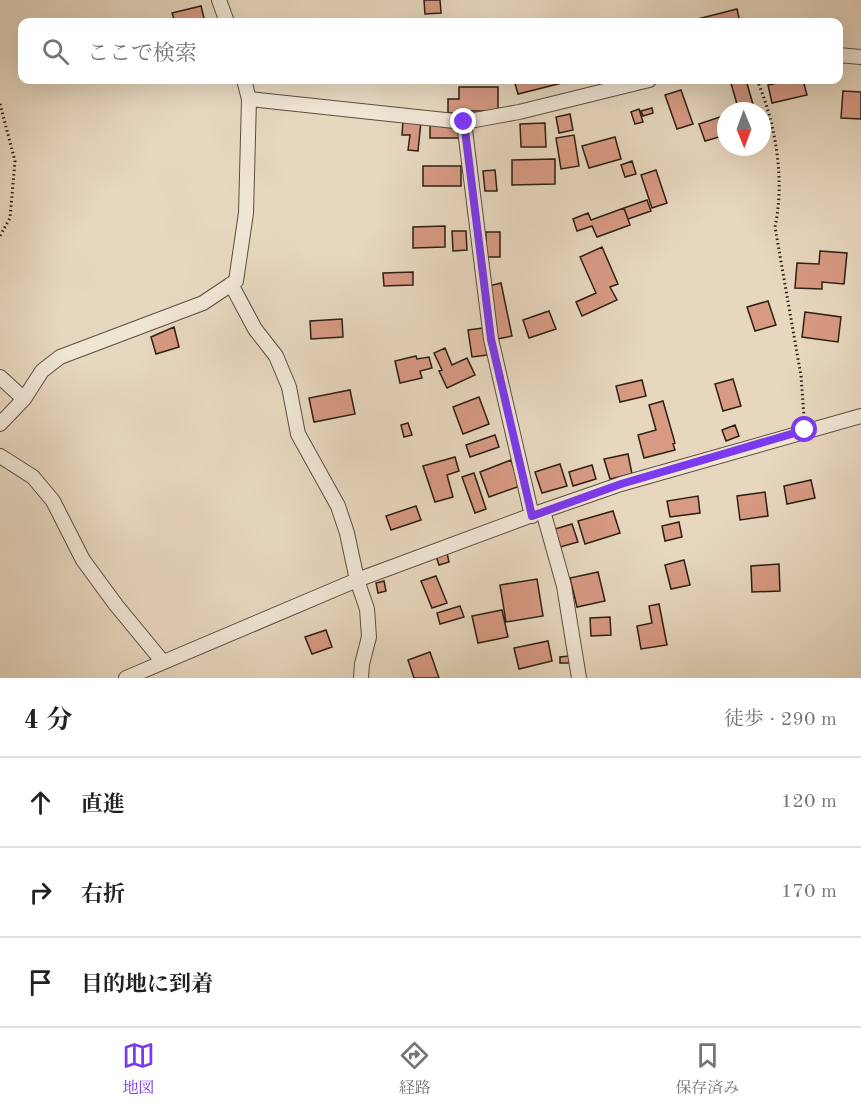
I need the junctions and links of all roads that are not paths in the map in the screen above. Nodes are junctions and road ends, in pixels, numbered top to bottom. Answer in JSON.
{"nodes":[{"id":1,"x":219,"y":0,"type":"edge"},
{"id":2,"x":226,"y":18,"type":"edge"},
{"id":3,"x":843,"y":55,"type":"edge"},
{"id":4,"x":861,"y":57,"type":"edge"},
{"id":5,"x":245,"y":84,"type":"edge"},
{"id":6,"x":633,"y":84,"type":"edge"},
{"id":7,"x":249,"y":99,"type":"junction"},
{"id":8,"x":464,"y":122,"type":"junction"},
{"id":9,"x":231,"y":284,"type":"junction"},
{"id":10,"x":1,"y":377,"type":"edge"},
{"id":11,"x":24,"y":399,"type":"junction"},
{"id":12,"x":861,"y":416,"type":"edge"},
{"id":13,"x":0,"y":424,"type":"edge"},
{"id":14,"x":0,"y":456,"type":"edge"},
{"id":15,"x":538,"y":513,"type":"junction"},
{"id":16,"x":357,"y":580,"type":"junction"},
{"id":17,"x":163,"y":662,"type":"junction"},
{"id":18,"x":144,"y":674,"type":"edge"},
{"id":19,"x":126,"y":678,"type":"edge"},
{"id":20,"x":362,"y":678,"type":"edge"},
{"id":21,"x":579,"y":678,"type":"edge"}],
"edges":[{"from":1,"to":2,"type":"street"},
{"from":3,"to":4,"type":"street"},
{"from":5,"to":7,"type":"street"},
{"from":6,"to":8,"type":"street"},
{"from":7,"to":8,"type":"street"},
{"from":7,"to":9,"type":"street"},
{"from":8,"to":15,"type":"street"},
{"from":9,"to":11,"type":"street"},
{"from":9,"to":16,"type":"street"},
{"from":10,"to":11,"type":"street"},
{"from":11,"to":13,"type":"street"},
{"from":12,"to":15,"type":"street"},
{"from":14,"to":17,"type":"street"},
{"from":15,"to":16,"type":"street"},
{"from":15,"to":21,"type":"street"},
{"from":16,"to":17,"type":"street"},
{"from":16,"to":20,"type":"street"},
{"from":17,"to":18,"type":"street"},
{"from":18,"to":19,"type":"street"}]}
